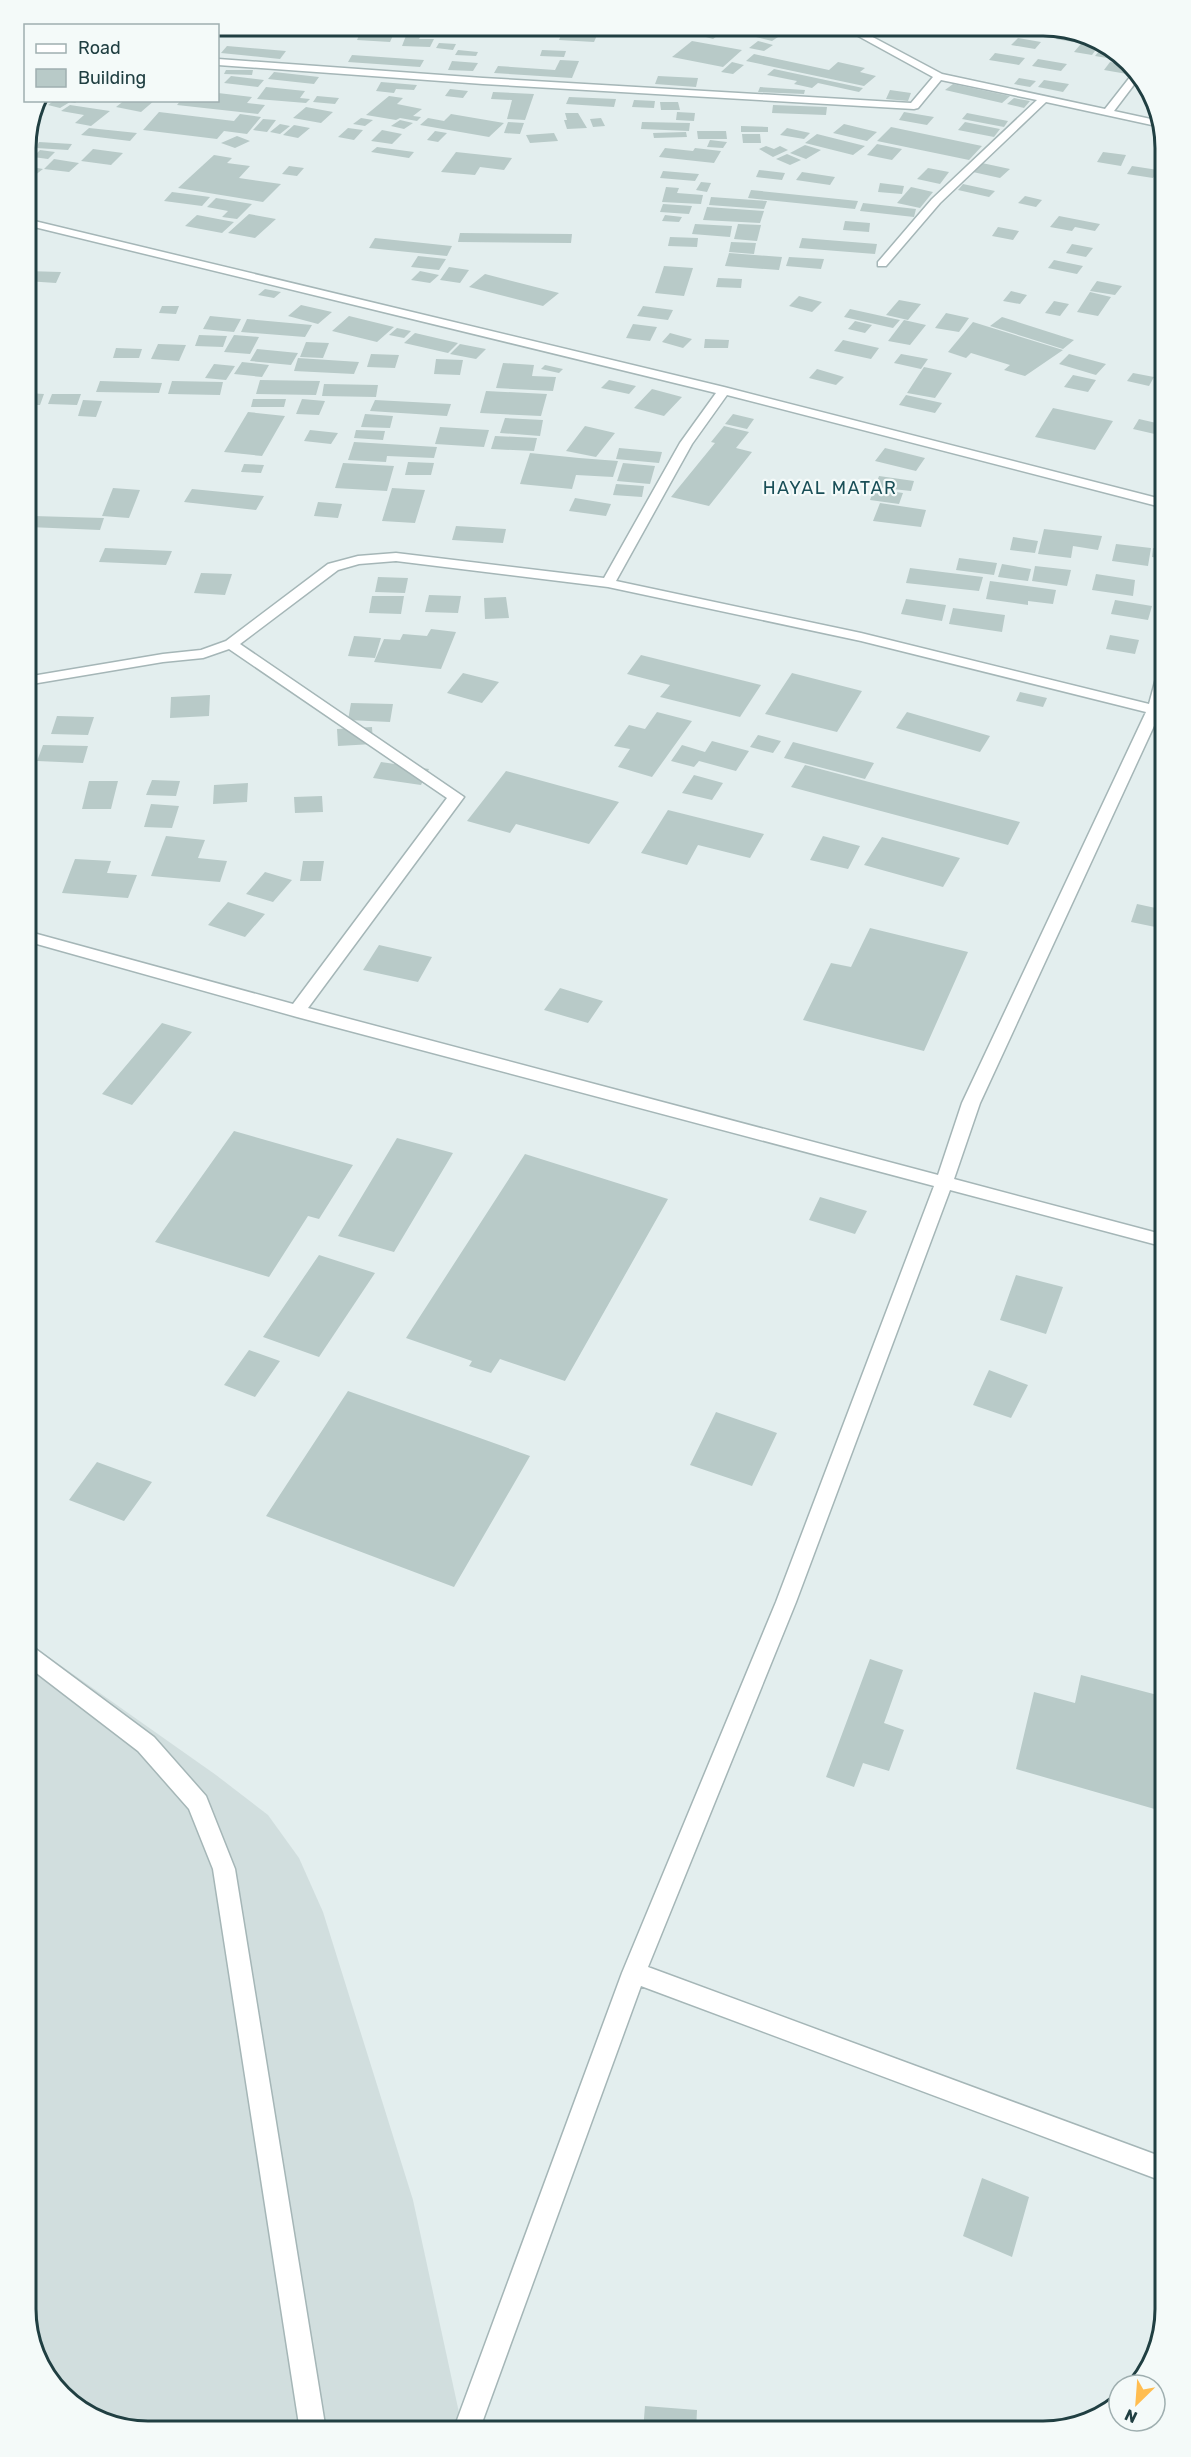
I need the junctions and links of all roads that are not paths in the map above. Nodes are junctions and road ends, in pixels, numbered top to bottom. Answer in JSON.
{"nodes":[{"id":1,"x":864,"y":36,"type":"edge"},
{"id":2,"x":219,"y":62,"type":"edge"},
{"id":3,"x":939,"y":76,"type":"junction"},
{"id":4,"x":1132,"y":80,"type":"edge"},
{"id":5,"x":1043,"y":100,"type":"junction"},
{"id":6,"x":1107,"y":113,"type":"junction"},
{"id":7,"x":1152,"y":122,"type":"edge"},
{"id":8,"x":36,"y":224,"type":"edge"},
{"id":9,"x":882,"y":264,"type":"dead end"},
{"id":10,"x":724,"y":391,"type":"junction"},
{"id":11,"x":1155,"y":501,"type":"edge"},
{"id":12,"x":608,"y":584,"type":"junction"},
{"id":13,"x":231,"y":644,"type":"junction"},
{"id":14,"x":36,"y":679,"type":"edge"},
{"id":15,"x":1155,"y":710,"type":"edge"},
{"id":16,"x":1155,"y":721,"type":"edge"},
{"id":17,"x":36,"y":939,"type":"edge"},
{"id":18,"x":297,"y":1011,"type":"junction"},
{"id":19,"x":944,"y":1184,"type":"junction"},
{"id":20,"x":1155,"y":1238,"type":"edge"},
{"id":21,"x":36,"y":1661,"type":"edge"},
{"id":22,"x":634,"y":1973,"type":"junction"},
{"id":23,"x":1155,"y":2166,"type":"edge"},
{"id":24,"x":311,"y":2421,"type":"edge"},
{"id":25,"x":470,"y":2421,"type":"edge"}],
"edges":[{"from":1,"to":3,"type":"street"},
{"from":2,"to":3,"type":"street"},
{"from":3,"to":5,"type":"street"},
{"from":4,"to":6,"type":"street"},
{"from":5,"to":6,"type":"street"},
{"from":5,"to":9,"type":"street"},
{"from":6,"to":7,"type":"street"},
{"from":8,"to":10,"type":"street"},
{"from":10,"to":11,"type":"street"},
{"from":10,"to":12,"type":"street"},
{"from":12,"to":13,"type":"street"},
{"from":12,"to":15,"type":"street"},
{"from":13,"to":14,"type":"street"},
{"from":13,"to":18,"type":"street"},
{"from":16,"to":19,"type":"street"},
{"from":17,"to":18,"type":"street"},
{"from":18,"to":19,"type":"street"},
{"from":19,"to":20,"type":"street"},
{"from":19,"to":22,"type":"street"},
{"from":21,"to":24,"type":"street"},
{"from":22,"to":23,"type":"street"},
{"from":22,"to":25,"type":"street"}]}
